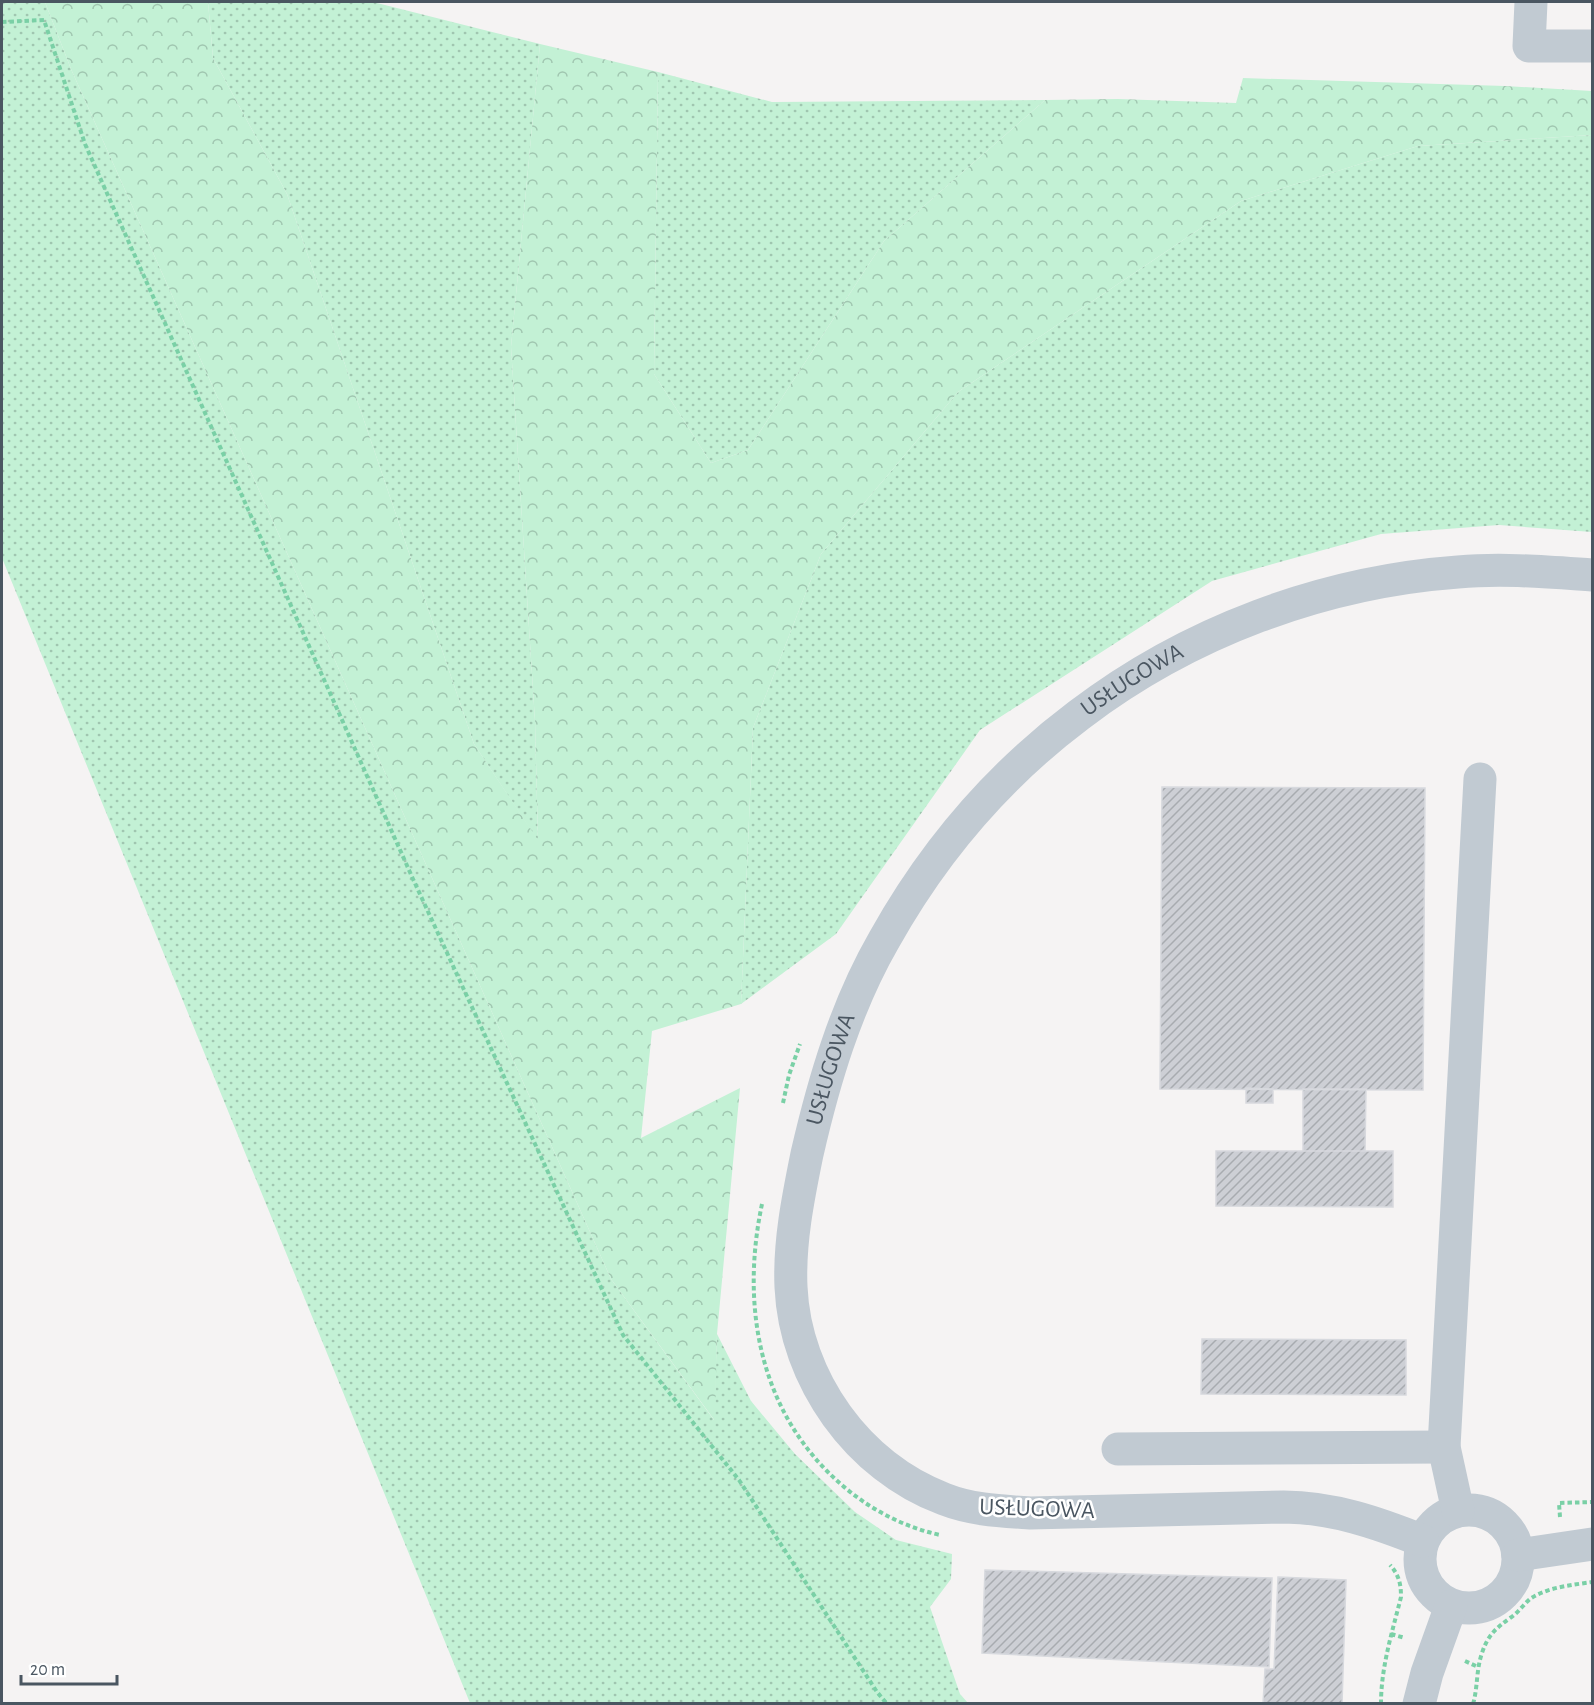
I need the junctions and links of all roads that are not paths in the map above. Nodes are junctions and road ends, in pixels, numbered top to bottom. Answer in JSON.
{"nodes":[{"id":1,"x":1531,"y":2,"type":"edge"},
{"id":2,"x":1593,"y":46,"type":"edge"},
{"id":3,"x":1593,"y":575,"type":"edge"},
{"id":4,"x":1480,"y":779,"type":"dead end"},
{"id":5,"x":1444,"y":1447,"type":"junction"},
{"id":6,"x":1118,"y":1449,"type":"dead end"},
{"id":7,"x":1458,"y":1511,"type":"junction"},
{"id":8,"x":1423,"y":1541,"type":"junction"},
{"id":9,"x":1593,"y":1544,"type":"edge"},
{"id":10,"x":1518,"y":1555,"type":"junction"},
{"id":11,"x":1450,"y":1606,"type":"junction"},
{"id":12,"x":1419,"y":1704,"type":"edge"}],
"edges":[{"from":1,"to":2,"type":"street"},
{"from":3,"to":8,"type":"street","name":"USŁUGOWA"},
{"from":4,"to":5,"type":"street"},
{"from":5,"to":6,"type":"street"},
{"from":5,"to":7,"type":"street"},
{"from":7,"to":8,"type":"street"},
{"from":7,"to":10,"type":"street"},
{"from":8,"to":11,"type":"street"},
{"from":9,"to":10,"type":"street"},
{"from":10,"to":11,"type":"street"},
{"from":11,"to":12,"type":"street"}]}
